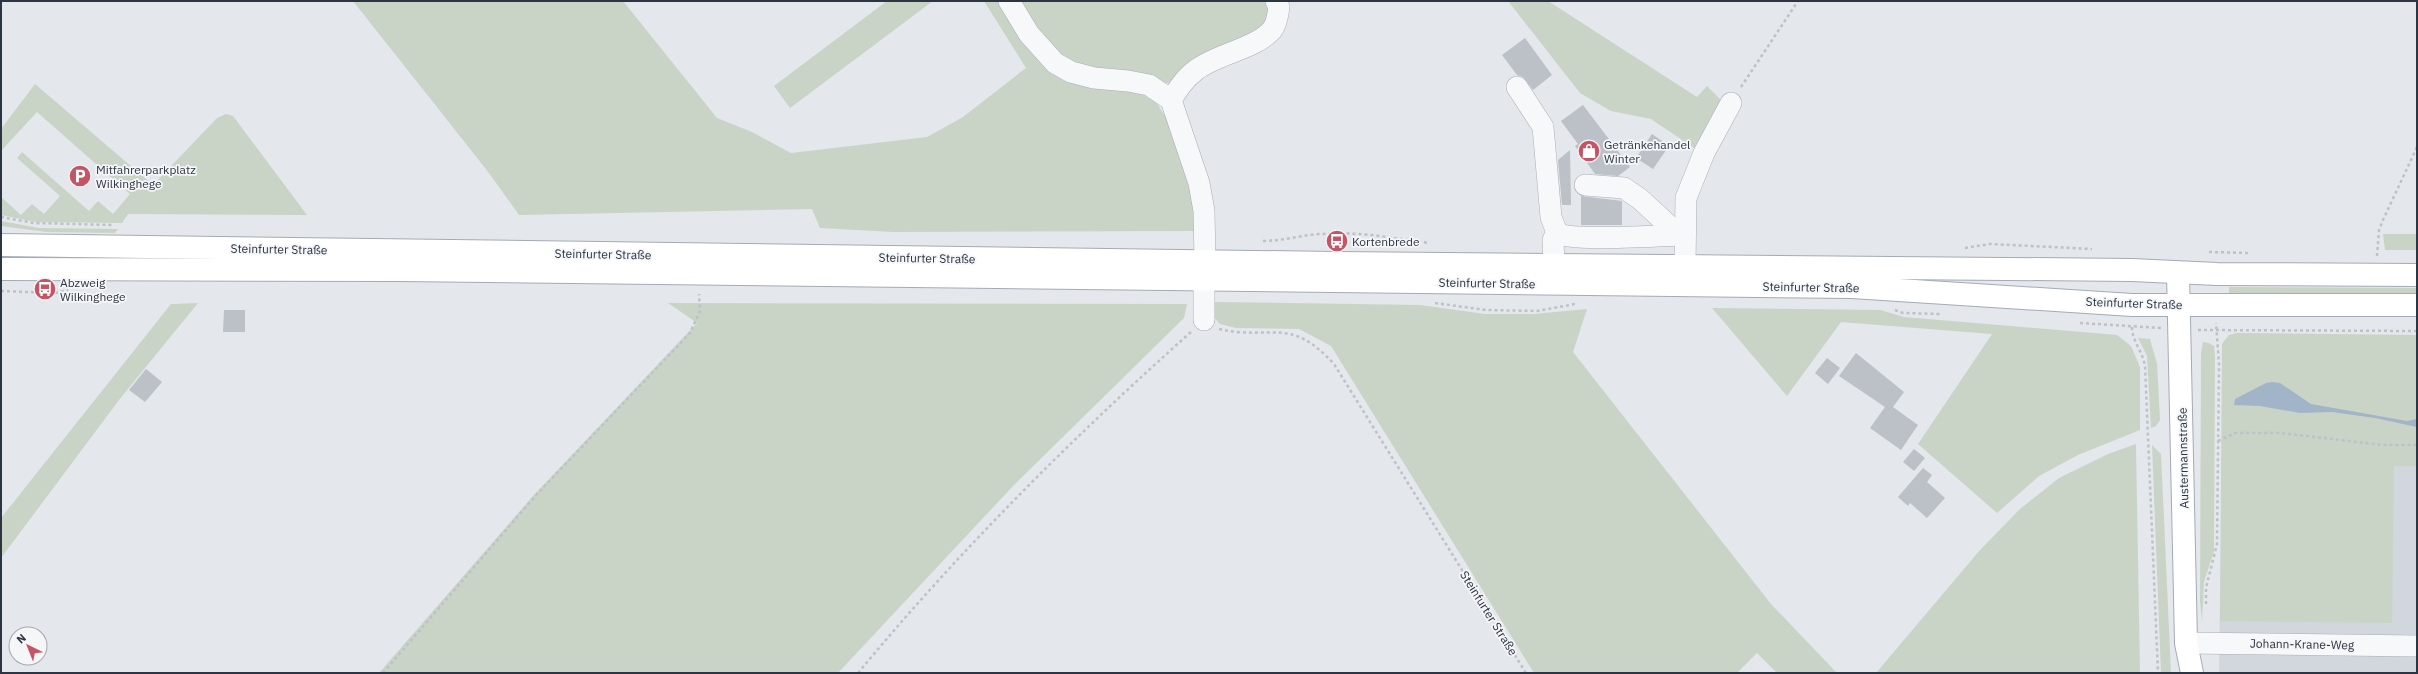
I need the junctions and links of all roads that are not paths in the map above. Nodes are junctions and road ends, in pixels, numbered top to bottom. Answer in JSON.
{"nodes":[{"id":1,"x":1009,"y":1,"type":"edge"},
{"id":2,"x":1276,"y":1,"type":"edge"},
{"id":3,"x":1517,"y":87,"type":"dead end"},
{"id":4,"x":1171,"y":100,"type":"junction"},
{"id":5,"x":1731,"y":103,"type":"road end"},
{"id":6,"x":1585,"y":185,"type":"dead end"},
{"id":7,"x":1557,"y":233,"type":"junction"},
{"id":8,"x":1682,"y":235,"type":"junction"},
{"id":9,"x":7,"y":244,"type":"edge"},
{"id":10,"x":1554,"y":265,"type":"junction"},
{"id":11,"x":1685,"y":266,"type":"junction"},
{"id":12,"x":1,"y":269,"type":"edge"},
{"id":13,"x":1205,"y":270,"type":"junction"},
{"id":14,"x":2178,"y":273,"type":"junction"},
{"id":15,"x":2417,"y":275,"type":"edge"},
{"id":16,"x":2178,"y":305,"type":"junction"},
{"id":17,"x":2417,"y":305,"type":"edge"},
{"id":18,"x":1204,"y":320,"type":"road end"},
{"id":19,"x":2186,"y":643,"type":"junction"},
{"id":20,"x":2417,"y":646,"type":"edge"},
{"id":21,"x":2181,"y":673,"type":"edge"},
{"id":22,"x":2192,"y":673,"type":"edge"}],
"edges":[{"from":1,"to":4,"type":"street"},
{"from":2,"to":4,"type":"street"},
{"from":3,"to":7,"type":"street"},
{"from":4,"to":13,"type":"street"},
{"from":5,"to":8,"type":"street"},
{"from":6,"to":8,"type":"street"},
{"from":7,"to":8,"type":"street"},
{"from":7,"to":10,"type":"street"},
{"from":8,"to":11,"type":"street"},
{"from":9,"to":13,"type":"main road","name":"Steinfurter Straße"},
{"from":10,"to":11,"type":"main road","name":"Steinfurter Straße"},
{"from":10,"to":13,"type":"main road","name":"Steinfurter Straße"},
{"from":11,"to":14,"type":"main road","name":"Steinfurter Straße"},
{"from":12,"to":13,"type":"main road","name":"Steinfurter Straße"},
{"from":13,"to":16,"type":"main road","name":"Steinfurter Straße"},
{"from":13,"to":18,"type":"street"},
{"from":14,"to":15,"type":"main road","name":"Steinfurter Straße"},
{"from":14,"to":16,"type":"main road","name":"Austermannstraße"},
{"from":16,"to":17,"type":"main road","name":"Steinfurter Straße"},
{"from":16,"to":19,"type":"main road","name":"Austermannstraße"},
{"from":19,"to":20,"type":"street","name":"Johann-Krane-Weg"},
{"from":19,"to":21,"type":"main road","name":"Austermannstraße"},
{"from":19,"to":22,"type":"main road","name":"Austermannstraße"}]}
